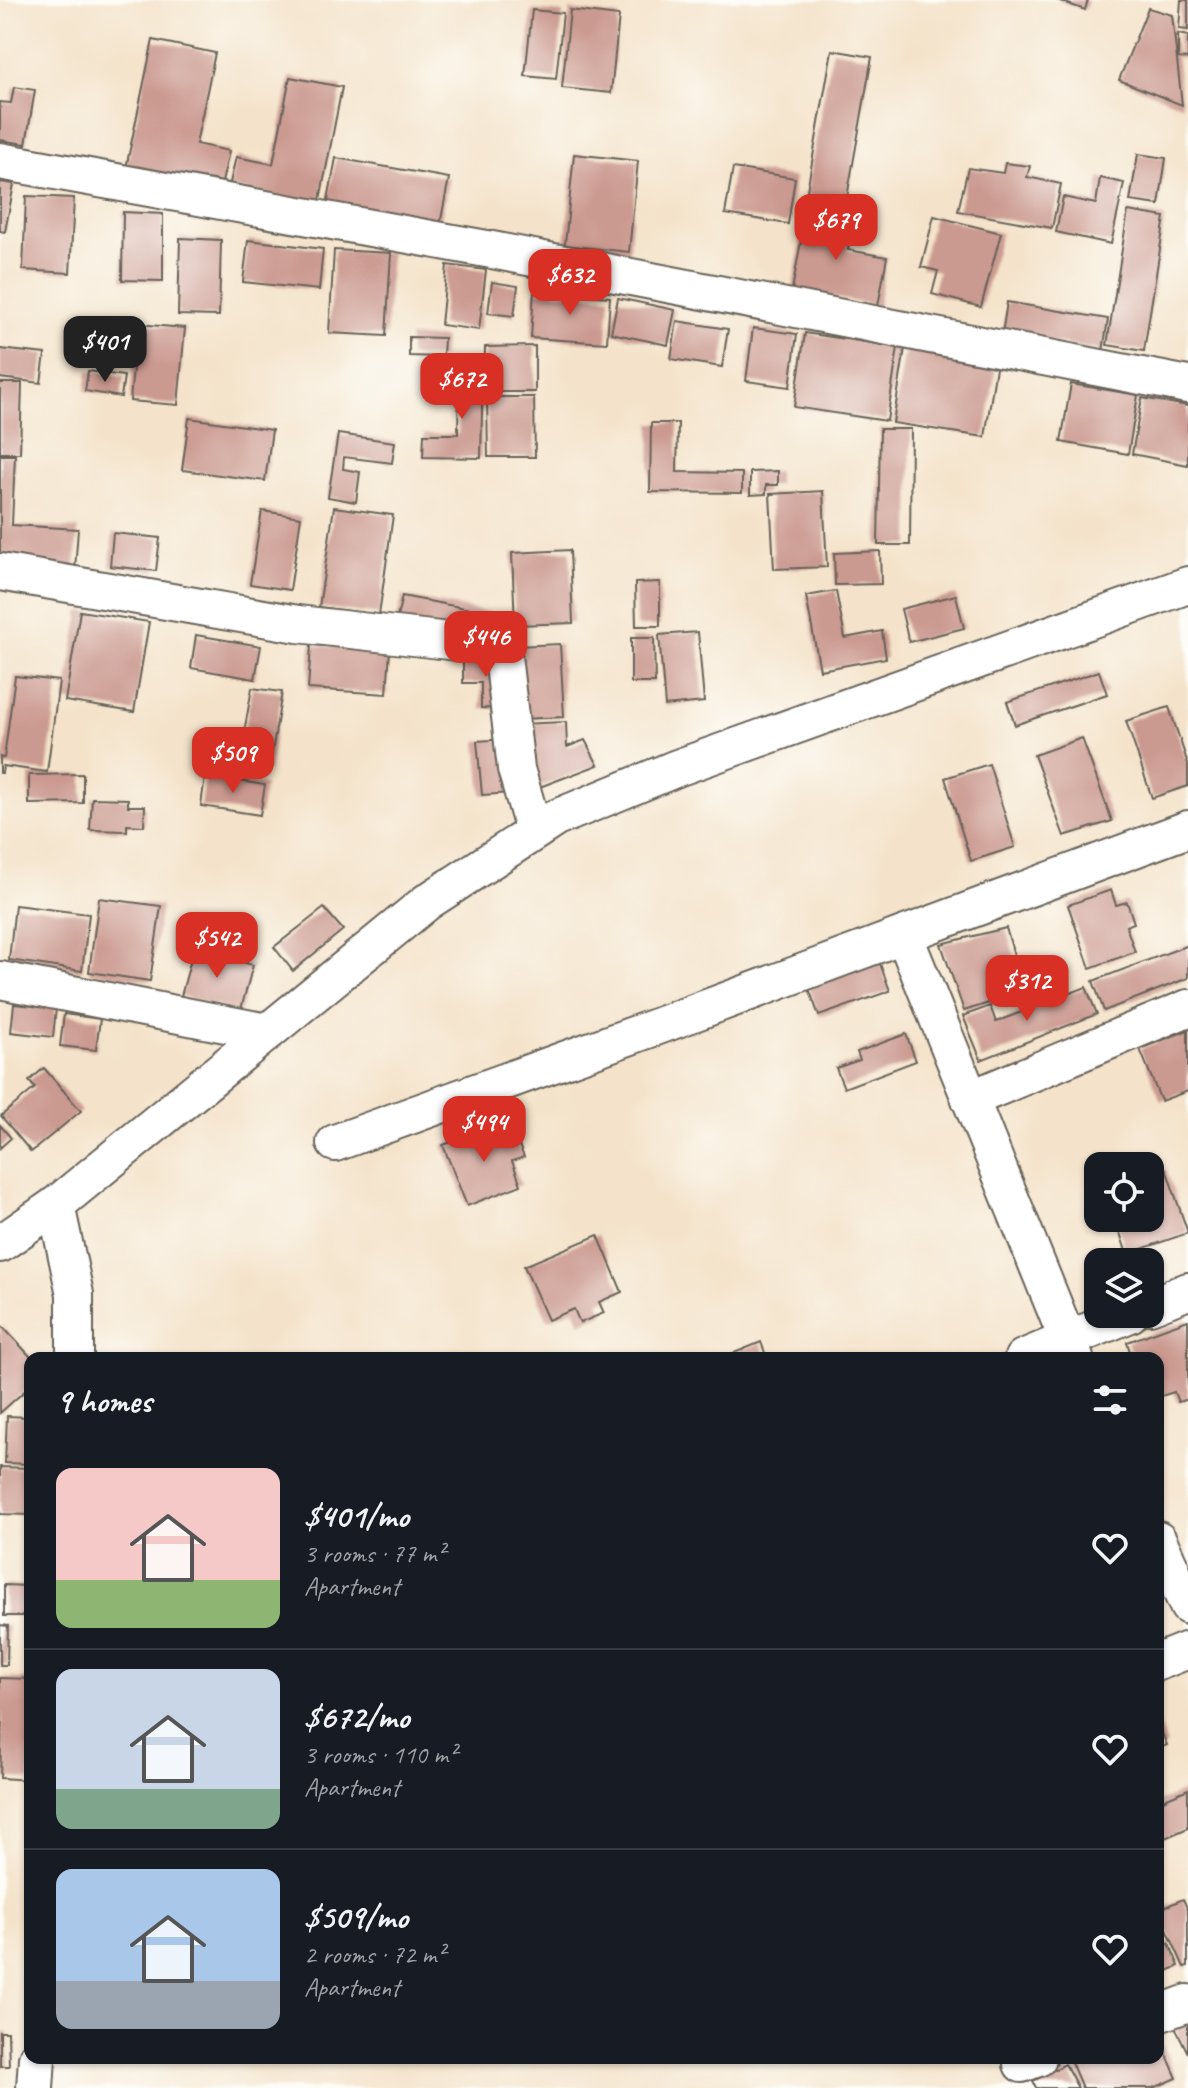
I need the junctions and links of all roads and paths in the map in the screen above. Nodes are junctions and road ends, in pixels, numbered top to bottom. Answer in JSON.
{"nodes":[{"id":1,"x":0,"y":161,"type":"edge"},
{"id":2,"x":1188,"y":385,"type":"edge"},
{"id":3,"x":0,"y":572,"type":"edge"},
{"id":4,"x":1188,"y":585,"type":"edge"},
{"id":5,"x":1188,"y":829,"type":"edge"},
{"id":6,"x":534,"y":831,"type":"junction"},
{"id":7,"x":904,"y":935,"type":"junction"},
{"id":8,"x":0,"y":980,"type":"edge"},
{"id":9,"x":1188,"y":1008,"type":"edge"},
{"id":10,"x":267,"y":1032,"type":"junction"},
{"id":11,"x":970,"y":1099,"type":"junction"},
{"id":12,"x":335,"y":1143,"type":"dead end"},
{"id":13,"x":56,"y":1205,"type":"junction"},
{"id":14,"x":0,"y":1244,"type":"edge"},
{"id":15,"x":1188,"y":1291,"type":"edge"},
{"id":16,"x":1164,"y":1300,"type":"edge"},
{"id":17,"x":1106,"y":1328,"type":"edge"},
{"id":18,"x":1070,"y":1349,"type":"edge"},
{"id":19,"x":75,"y":1352,"type":"edge"},
{"id":20,"x":1164,"y":1553,"type":"edge"},
{"id":21,"x":1188,"y":1606,"type":"edge"},
{"id":22,"x":1188,"y":1650,"type":"edge"},
{"id":23,"x":1164,"y":1660,"type":"edge"},
{"id":24,"x":1188,"y":2003,"type":"edge"},
{"id":25,"x":1164,"y":2012,"type":"edge"},
{"id":26,"x":37,"y":2064,"type":"edge"},
{"id":27,"x":35,"y":2088,"type":"edge"}],
"edges":[{"from":1,"to":2,"type":"street"},
{"from":3,"to":6,"type":"street"},
{"from":4,"to":6,"type":"street"},
{"from":5,"to":7,"type":"street"},
{"from":6,"to":10,"type":"street"},
{"from":7,"to":11,"type":"street"},
{"from":7,"to":12,"type":"street"},
{"from":8,"to":10,"type":"street"},
{"from":9,"to":11,"type":"street"},
{"from":10,"to":13,"type":"street"},
{"from":11,"to":18,"type":"street"},
{"from":13,"to":14,"type":"street"},
{"from":13,"to":19,"type":"street"},
{"from":15,"to":16,"type":"street"},
{"from":17,"to":18,"type":"street"},
{"from":20,"to":21,"type":"street"},
{"from":22,"to":23,"type":"street"},
{"from":24,"to":25,"type":"street"},
{"from":26,"to":27,"type":"street"}]}
